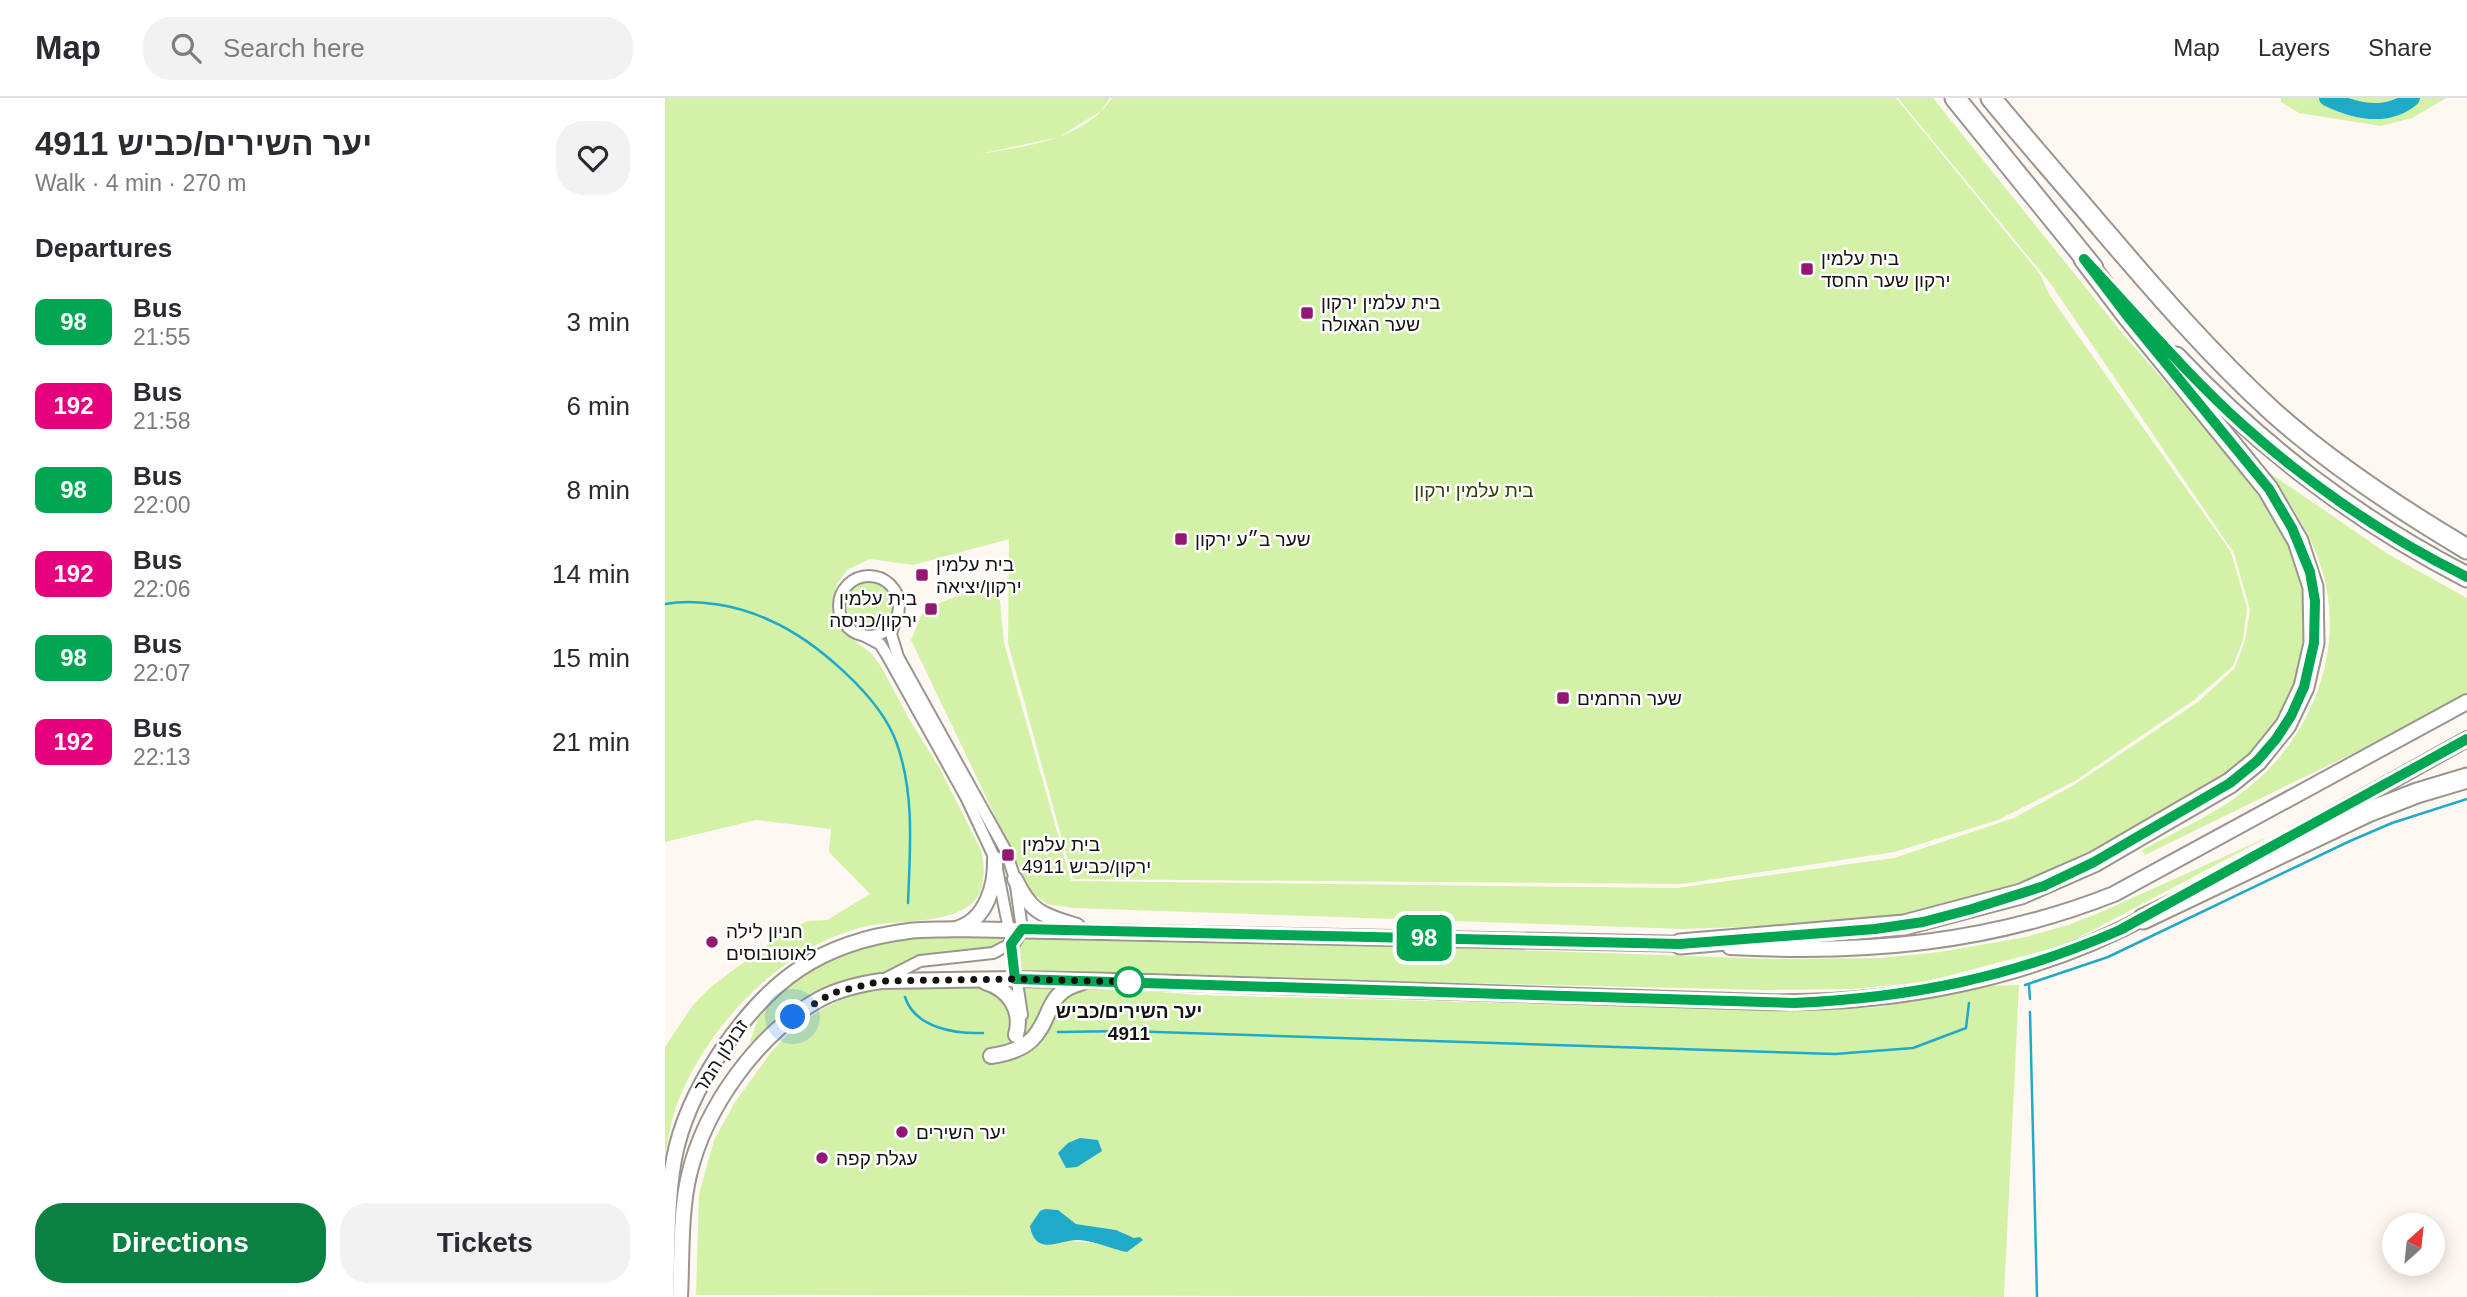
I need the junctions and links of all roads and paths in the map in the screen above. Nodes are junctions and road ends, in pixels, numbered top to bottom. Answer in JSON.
{"nodes":[{"id":1,"x":1955,"y":98,"type":"edge"},
{"id":2,"x":1991,"y":98,"type":"edge"},
{"id":3,"x":2084,"y":259,"type":"junction"},
{"id":4,"x":2467,"y":549,"type":"edge"},
{"id":5,"x":2467,"y":577,"type":"edge"},
{"id":6,"x":895,"y":621,"type":"junction"},
{"id":7,"x":861,"y":634,"type":"junction"},
{"id":8,"x":2467,"y":702,"type":"edge"},
{"id":9,"x":2467,"y":739,"type":"edge"},
{"id":10,"x":2467,"y":778,"type":"edge"},
{"id":11,"x":995,"y":859,"type":"junction"},
{"id":12,"x":1015,"y":879,"type":"junction"},
{"id":13,"x":2143,"y":919,"type":"junction"},
{"id":14,"x":957,"y":929,"type":"junction"},
{"id":15,"x":1105,"y":931,"type":"junction"},
{"id":16,"x":1014,"y":934,"type":"junction"},
{"id":17,"x":1680,"y":944,"type":"junction"},
{"id":18,"x":970,"y":979,"type":"junction"},
{"id":19,"x":1015,"y":979,"type":"junction"},
{"id":20,"x":881,"y":981,"type":"junction"},
{"id":21,"x":1096,"y":981,"type":"junction"},
{"id":22,"x":1016,"y":1035,"type":"junction"},
{"id":23,"x":991,"y":1056,"type":"joint"},
{"id":24,"x":666,"y":1297,"type":"edge"},
{"id":25,"x":680,"y":1297,"type":"edge"}],
"edges":[{"from":1,"to":3,"type":"highway"},
{"from":2,"to":4,"type":"highway"},
{"from":3,"to":5,"type":"highway"},
{"from":3,"to":17,"type":"highway"},
{"from":6,"to":7,"type":"street"},
{"from":6,"to":7,"type":"street"},
{"from":6,"to":12,"type":"street"},
{"from":7,"to":11,"type":"street"},
{"from":8,"to":17,"type":"main road"},
{"from":9,"to":13,"type":"main road","name":"זבולון המר"},
{"from":10,"to":13,"type":"highway"},
{"from":11,"to":14,"type":"main road"},
{"from":11,"to":16,"type":"street"},
{"from":12,"to":15,"type":"main road"},
{"from":12,"to":16,"type":"street"},
{"from":13,"to":21,"type":"main road","name":"זבולון המר"},
{"from":14,"to":16,"type":"main road","name":"זבולון המר"},
{"from":14,"to":24,"type":"main road","name":"זבולון המר"},
{"from":15,"to":16,"type":"main road","name":"זבולון המר"},
{"from":15,"to":17,"type":"main road"},
{"from":16,"to":19,"type":"street"},
{"from":16,"to":20,"type":"street"},
{"from":18,"to":19,"type":"main road","name":"זבולון המר"},
{"from":18,"to":20,"type":"main road","name":"זבולון המר"},
{"from":18,"to":22,"type":"main road"},
{"from":19,"to":21,"type":"main road","name":"זבולון המר"},
{"from":19,"to":22,"type":"street"},
{"from":20,"to":25,"type":"main road","name":"זבולון המר"},
{"from":21,"to":23,"type":"main road"},
{"from":22,"to":23,"type":"street"}]}
